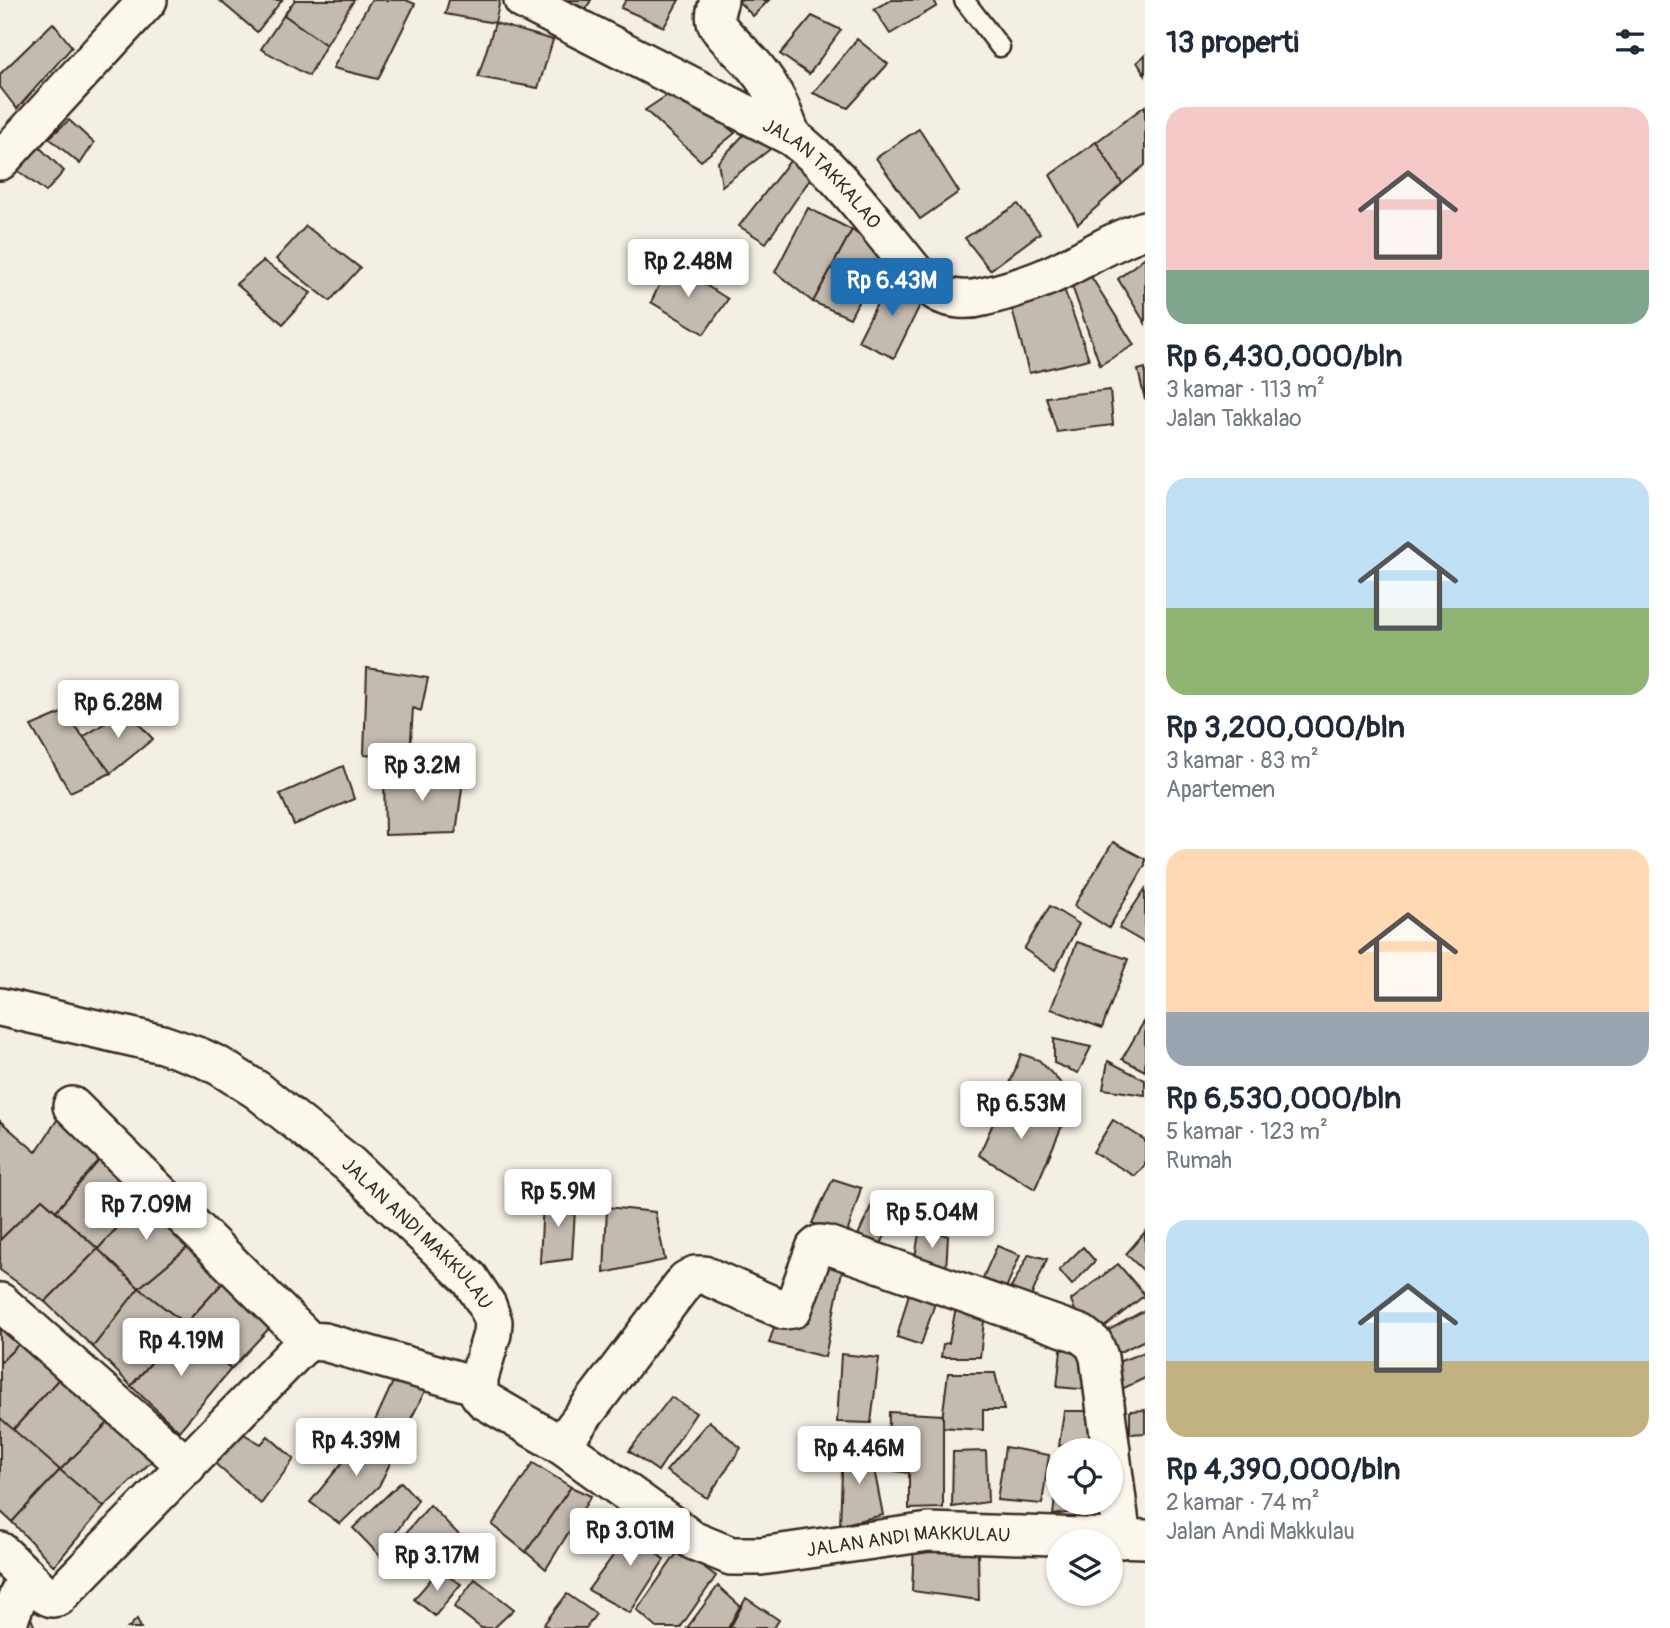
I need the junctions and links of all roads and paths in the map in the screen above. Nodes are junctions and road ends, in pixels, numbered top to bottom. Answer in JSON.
{"nodes":[{"id":1,"x":148,"y":0,"type":"edge"},
{"id":2,"x":523,"y":0,"type":"edge"},
{"id":3,"x":719,"y":0,"type":"edge"},
{"id":4,"x":964,"y":0,"type":"edge"},
{"id":5,"x":1000,"y":47,"type":"dead end"},
{"id":6,"x":792,"y":137,"type":"junction"},
{"id":7,"x":0,"y":161,"type":"edge"},
{"id":8,"x":1145,"y":230,"type":"edge"},
{"id":9,"x":0,"y":1007,"type":"edge"},
{"id":10,"x":72,"y":1106,"type":"dead end"},
{"id":11,"x":0,"y":1302,"type":"edge"},
{"id":12,"x":309,"y":1341,"type":"junction"},
{"id":13,"x":478,"y":1386,"type":"junction"},
{"id":14,"x":1109,"y":1438,"type":"edge"},
{"id":15,"x":561,"y":1445,"type":"junction"},
{"id":16,"x":187,"y":1466,"type":"junction"},
{"id":17,"x":1123,"y":1499,"type":"edge"},
{"id":18,"x":1133,"y":1539,"type":"edge"},
{"id":19,"x":13,"y":1563,"type":"edge"},
{"id":20,"x":6,"y":1628,"type":"edge"}],
"edges":[{"from":1,"to":7,"type":"street"},
{"from":2,"to":6,"type":"street","name":"JALAN TAKKALAO"},
{"from":3,"to":6,"type":"street"},
{"from":4,"to":5,"type":"lane"},
{"from":6,"to":8,"type":"street","name":"JALAN TAKKALAO"},
{"from":9,"to":13,"type":"street","name":"JALAN ANDI MAKKULAU"},
{"from":10,"to":12,"type":"street"},
{"from":11,"to":16,"type":"street"},
{"from":12,"to":13,"type":"street"},
{"from":12,"to":16,"type":"street"},
{"from":13,"to":15,"type":"street","name":"JALAN ANDI MAKKULAU"},
{"from":14,"to":15,"type":"street"},
{"from":15,"to":18,"type":"street","name":"JALAN ANDI MAKKULAU"},
{"from":16,"to":19,"type":"street"},
{"from":17,"to":18,"type":"street"},
{"from":19,"to":20,"type":"street"}]}
